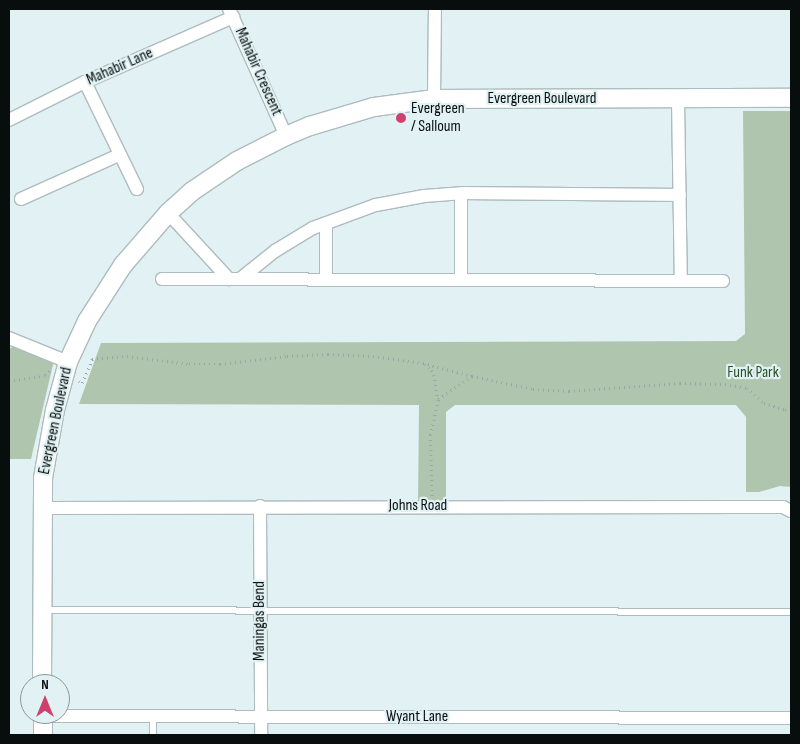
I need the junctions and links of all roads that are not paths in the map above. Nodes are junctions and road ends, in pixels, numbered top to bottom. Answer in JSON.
{"nodes":[{"id":1,"x":435,"y":9,"type":"edge"},
{"id":2,"x":231,"y":13,"type":"edge"},
{"id":3,"x":84,"y":82,"type":"junction"},
{"id":4,"x":791,"y":98,"type":"edge"},
{"id":5,"x":434,"y":99,"type":"junction"},
{"id":6,"x":678,"y":99,"type":"junction"},
{"id":7,"x":9,"y":120,"type":"edge"},
{"id":8,"x":286,"y":136,"type":"junction"},
{"id":9,"x":119,"y":155,"type":"junction"},
{"id":10,"x":137,"y":189,"type":"dead end"},
{"id":11,"x":461,"y":194,"type":"junction"},
{"id":12,"x":680,"y":195,"type":"junction"},
{"id":13,"x":21,"y":199,"type":"dead end"},
{"id":14,"x":168,"y":213,"type":"junction"},
{"id":15,"x":326,"y":223,"type":"junction"},
{"id":16,"x":234,"y":278,"type":"junction"},
{"id":17,"x":162,"y":279,"type":"dead end"},
{"id":18,"x":326,"y":279,"type":"junction"},
{"id":19,"x":461,"y":280,"type":"junction"},
{"id":20,"x":681,"y":281,"type":"junction"},
{"id":21,"x":723,"y":281,"type":"dead end"},
{"id":22,"x":9,"y":338,"type":"edge"},
{"id":23,"x":66,"y":369,"type":"junction"},
{"id":24,"x":260,"y":506,"type":"junction"},
{"id":25,"x":44,"y":508,"type":"junction"},
{"id":26,"x":791,"y":511,"type":"edge"},
{"id":27,"x":42,"y":610,"type":"junction"},
{"id":28,"x":260,"y":612,"type":"junction"},
{"id":29,"x":791,"y":612,"type":"edge"},
{"id":30,"x":42,"y":674,"type":"edge"},
{"id":31,"x":70,"y":715,"type":"edge"},
{"id":32,"x":261,"y":716,"type":"junction"},
{"id":33,"x":153,"y":717,"type":"junction"},
{"id":34,"x":791,"y":718,"type":"edge"},
{"id":35,"x":153,"y":735,"type":"edge"},
{"id":36,"x":260,"y":735,"type":"edge"}],
"edges":[{"from":1,"to":5,"type":"street"},
{"from":2,"to":3,"type":"street","name":"Mahabir Lane"},
{"from":2,"to":8,"type":"street","name":"Mahabir Crescent"},
{"from":3,"to":7,"type":"street","name":"Mahabir Lane"},
{"from":3,"to":9,"type":"street"},
{"from":4,"to":6,"type":"street","name":"Evergreen Boulevard"},
{"from":5,"to":6,"type":"street","name":"Evergreen Boulevard"},
{"from":5,"to":8,"type":"street","name":"Evergreen Boulevard"},
{"from":6,"to":12,"type":"street"},
{"from":8,"to":14,"type":"street","name":"Evergreen Boulevard"},
{"from":9,"to":10,"type":"street"},
{"from":9,"to":13,"type":"street"},
{"from":11,"to":12,"type":"street"},
{"from":11,"to":15,"type":"street"},
{"from":11,"to":19,"type":"street"},
{"from":12,"to":20,"type":"street"},
{"from":14,"to":16,"type":"street"},
{"from":14,"to":23,"type":"street","name":"Evergreen Boulevard"},
{"from":15,"to":16,"type":"street"},
{"from":15,"to":18,"type":"street"},
{"from":16,"to":17,"type":"street"},
{"from":16,"to":18,"type":"street"},
{"from":18,"to":19,"type":"street"},
{"from":19,"to":20,"type":"street"},
{"from":20,"to":21,"type":"street"},
{"from":22,"to":23,"type":"street"},
{"from":23,"to":25,"type":"street","name":"Evergreen Boulevard"},
{"from":24,"to":25,"type":"street","name":"Johns Road"},
{"from":24,"to":26,"type":"street","name":"Johns Road"},
{"from":24,"to":28,"type":"street","name":"Maningas Bend"},
{"from":25,"to":27,"type":"street","name":"Evergreen Boulevard"},
{"from":27,"to":28,"type":"lane"},
{"from":27,"to":30,"type":"street","name":"Evergreen Boulevard"},
{"from":28,"to":29,"type":"lane"},
{"from":28,"to":32,"type":"street","name":"Maningas Bend"},
{"from":31,"to":33,"type":"street","name":"Wyant Lane"},
{"from":32,"to":33,"type":"street","name":"Wyant Lane"},
{"from":32,"to":34,"type":"street","name":"Wyant Lane"},
{"from":32,"to":36,"type":"street","name":"Maningas Bend"},
{"from":33,"to":35,"type":"lane"}]}
